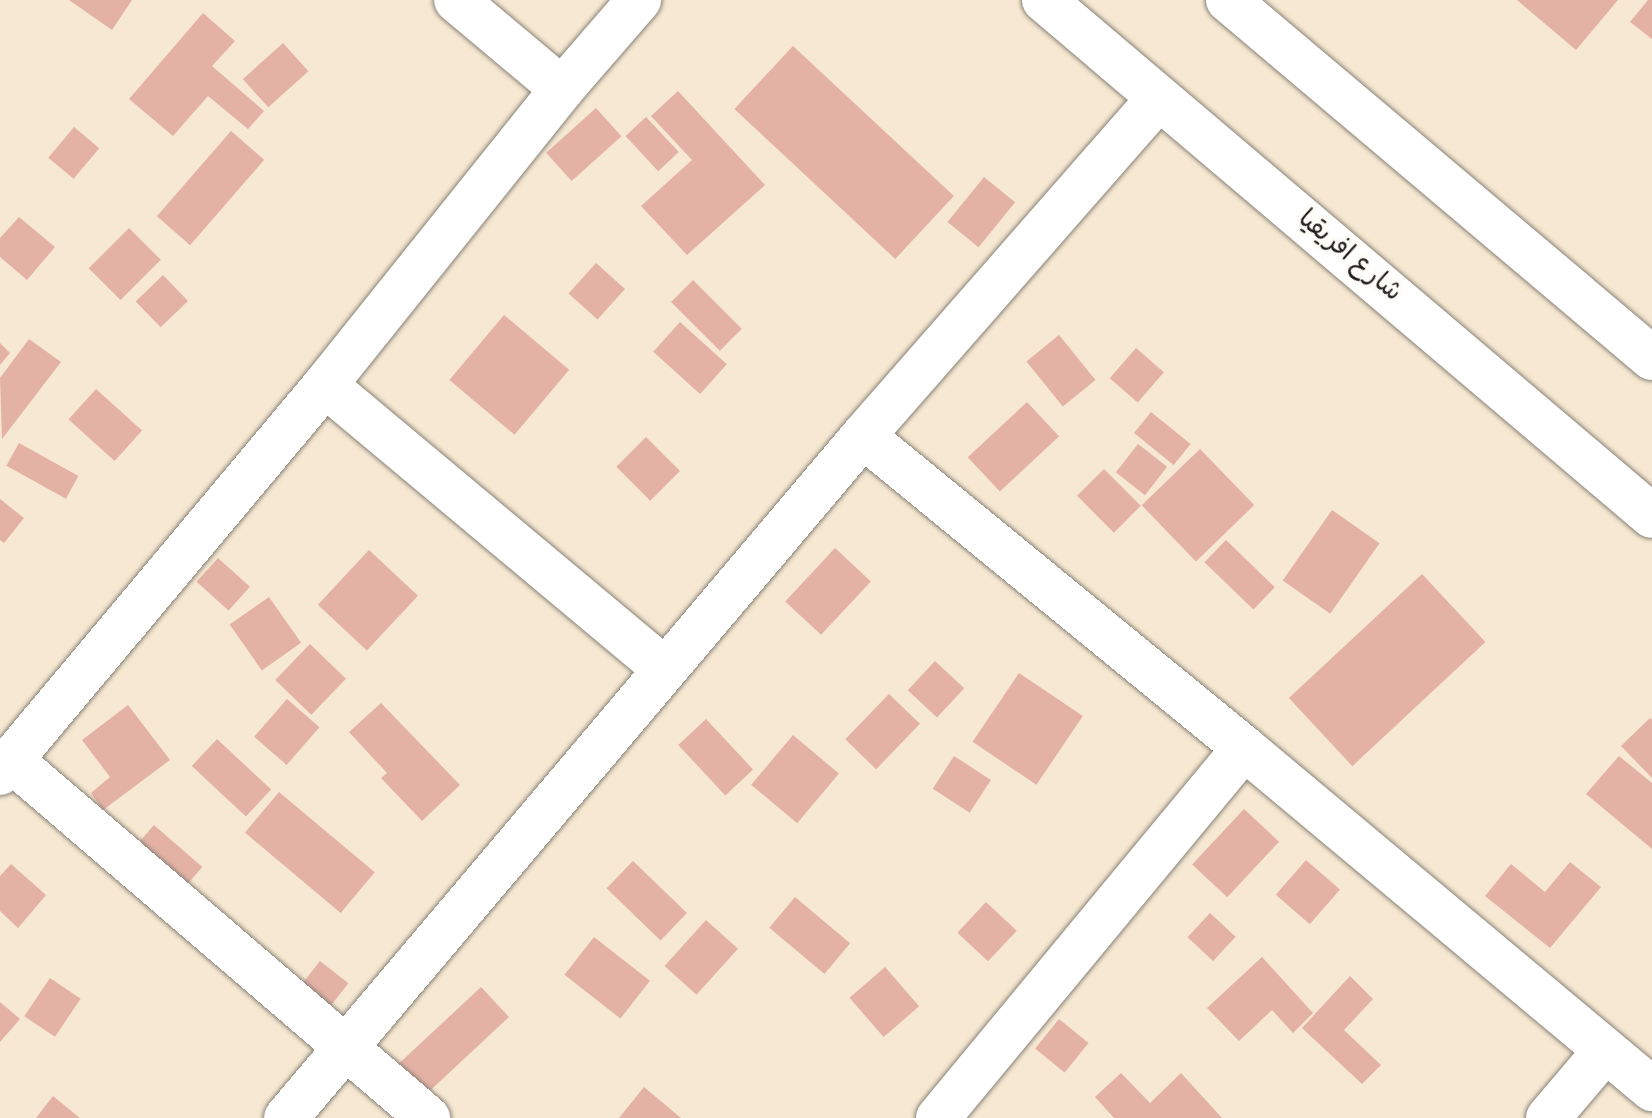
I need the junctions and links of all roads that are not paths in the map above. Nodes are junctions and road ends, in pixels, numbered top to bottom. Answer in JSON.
{"nodes":[{"id":1,"x":456,"y":0,"type":"edge"},
{"id":2,"x":639,"y":0,"type":"edge"},
{"id":3,"x":1044,"y":0,"type":"edge"},
{"id":4,"x":1228,"y":0,"type":"edge"},
{"id":5,"x":562,"y":89,"type":"junction"},
{"id":6,"x":1159,"y":98,"type":"junction"},
{"id":7,"x":1652,"y":358,"type":"edge"},
{"id":8,"x":325,"y":385,"type":"junction"},
{"id":9,"x":863,"y":436,"type":"junction"},
{"id":10,"x":1652,"y":516,"type":"edge"},
{"id":11,"x":665,"y":669,"type":"junction"},
{"id":12,"x":1244,"y":748,"type":"junction"},
{"id":13,"x":5,"y":766,"type":"edge"},
{"id":14,"x":344,"y":1047,"type":"junction"},
{"id":15,"x":1604,"y":1052,"type":"junction"},
{"id":16,"x":1652,"y":1089,"type":"edge"},
{"id":17,"x":286,"y":1118,"type":"edge"},
{"id":18,"x":428,"y":1118,"type":"edge"},
{"id":19,"x":938,"y":1118,"type":"edge"},
{"id":20,"x":1548,"y":1118,"type":"edge"}],
"edges":[{"from":1,"to":5,"type":"street"},
{"from":2,"to":5,"type":"street"},
{"from":3,"to":6,"type":"street","name":"شارع افريقيا"},
{"from":4,"to":7,"type":"street"},
{"from":5,"to":8,"type":"street"},
{"from":6,"to":9,"type":"street"},
{"from":6,"to":10,"type":"street","name":"شارع افريقيا"},
{"from":8,"to":11,"type":"street"},
{"from":8,"to":13,"type":"street"},
{"from":9,"to":11,"type":"street"},
{"from":9,"to":12,"type":"street"},
{"from":11,"to":14,"type":"street"},
{"from":12,"to":15,"type":"street"},
{"from":12,"to":19,"type":"street"},
{"from":13,"to":14,"type":"street"},
{"from":14,"to":17,"type":"street"},
{"from":14,"to":18,"type":"street"},
{"from":15,"to":16,"type":"street"},
{"from":15,"to":20,"type":"street"}]}
